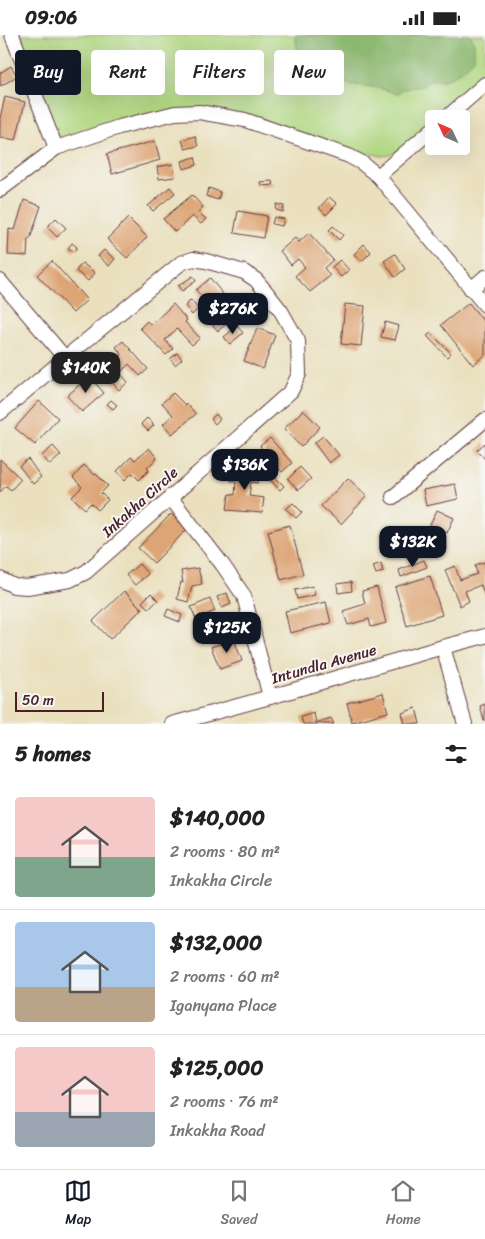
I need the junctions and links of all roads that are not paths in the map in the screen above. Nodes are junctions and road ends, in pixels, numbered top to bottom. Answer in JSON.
{"nodes":[{"id":1,"x":12,"y":35,"type":"edge"},
{"id":2,"x":485,"y":85,"type":"edge"},
{"id":3,"x":456,"y":110,"type":"edge"},
{"id":4,"x":425,"y":136,"type":"edge"},
{"id":5,"x":56,"y":148,"type":"junction"},
{"id":6,"x":378,"y":176,"type":"junction"},
{"id":7,"x":0,"y":190,"type":"edge"},
{"id":8,"x":485,"y":277,"type":"edge"},
{"id":9,"x":0,"y":281,"type":"edge"},
{"id":10,"x":471,"y":289,"type":"junction"},
{"id":11,"x":485,"y":305,"type":"edge"},
{"id":12,"x":64,"y":358,"type":"junction"},
{"id":13,"x":0,"y":413,"type":"edge"},
{"id":14,"x":485,"y":420,"type":"edge"},
{"id":15,"x":170,"y":497,"type":"junction"},
{"id":16,"x":393,"y":497,"type":"dead end"},
{"id":17,"x":0,"y":579,"type":"edge"},
{"id":18,"x":485,"y":636,"type":"edge"},
{"id":19,"x":443,"y":647,"type":"junction"},
{"id":20,"x":270,"y":697,"type":"junction"},
{"id":21,"x":172,"y":724,"type":"edge"},
{"id":22,"x":466,"y":724,"type":"edge"}],
"edges":[{"from":1,"to":5,"type":"street"},
{"from":2,"to":3,"type":"street"},
{"from":4,"to":6,"type":"street"},
{"from":5,"to":6,"type":"street"},
{"from":5,"to":7,"type":"street"},
{"from":6,"to":10,"type":"street"},
{"from":8,"to":10,"type":"street"},
{"from":9,"to":12,"type":"street"},
{"from":10,"to":11,"type":"street"},
{"from":12,"to":13,"type":"street","name":"Inkakha Circle"},
{"from":12,"to":15,"type":"street","name":"Inkakha Circle"},
{"from":14,"to":16,"type":"street"},
{"from":15,"to":17,"type":"street","name":"Inkakha Circle"},
{"from":15,"to":20,"type":"street"},
{"from":18,"to":19,"type":"street","name":"Intundla Avenue"},
{"from":19,"to":20,"type":"street","name":"Intundla Avenue"},
{"from":19,"to":22,"type":"street"},
{"from":20,"to":21,"type":"street","name":"Intundla Avenue"}]}
